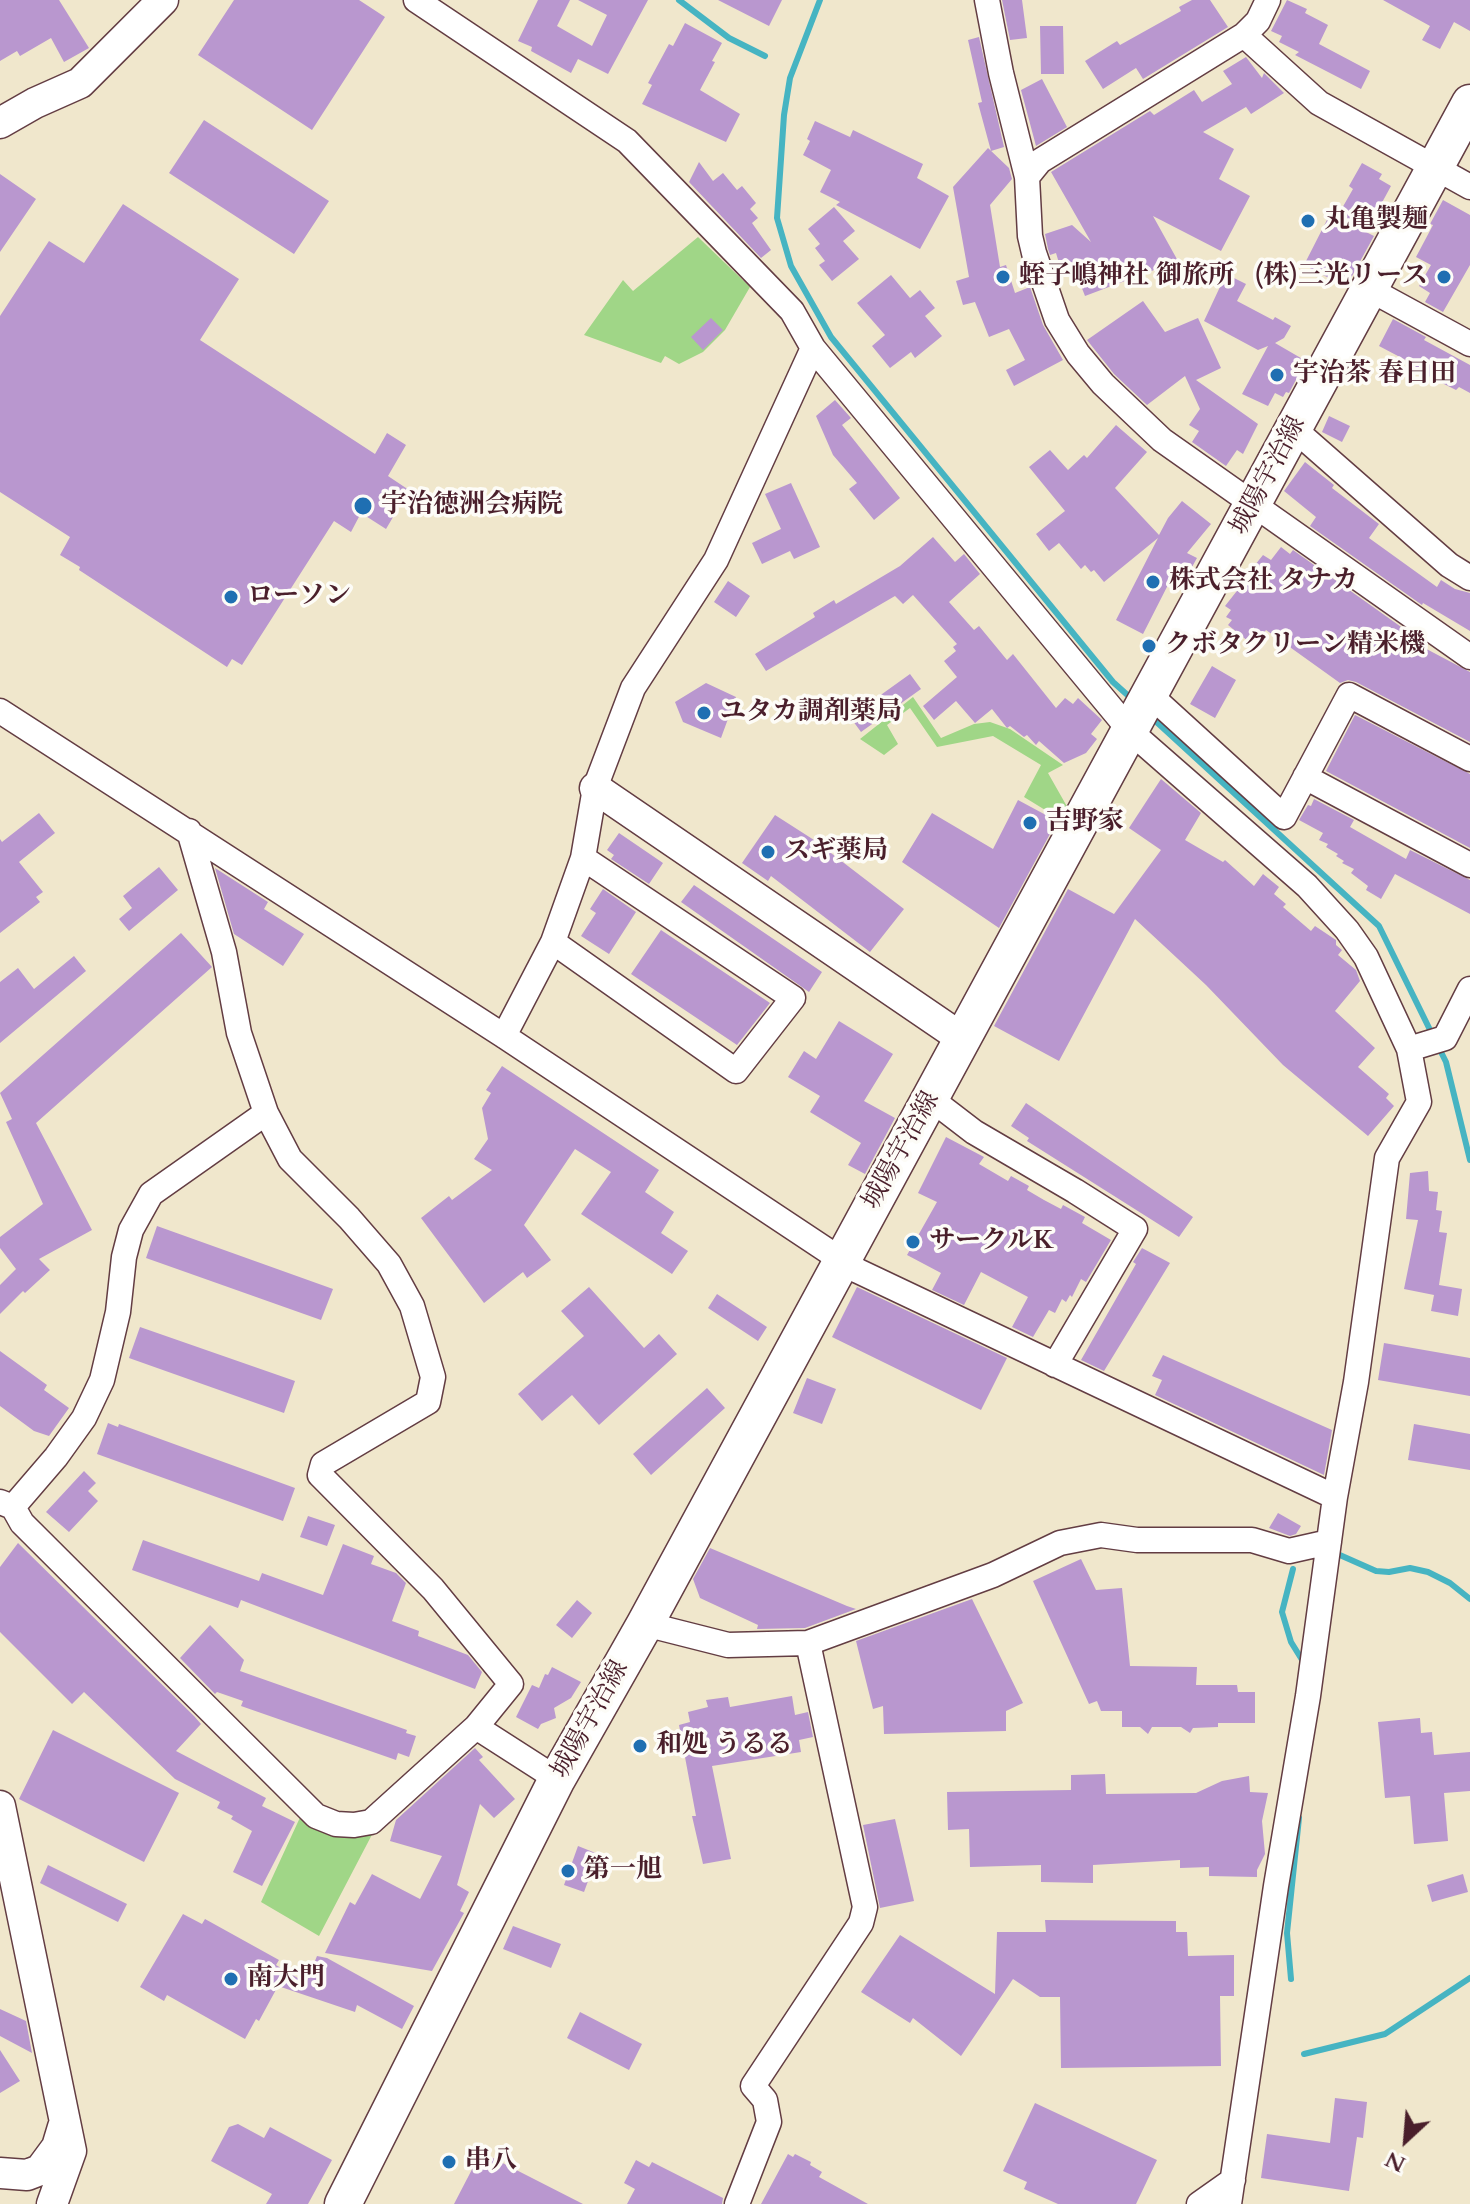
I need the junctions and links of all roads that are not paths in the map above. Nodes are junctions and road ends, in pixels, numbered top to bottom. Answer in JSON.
{"nodes":[{"id":1,"x":163,"y":0,"type":"edge"},
{"id":2,"x":416,"y":0,"type":"edge"},
{"id":3,"x":987,"y":0,"type":"edge"},
{"id":4,"x":1268,"y":0,"type":"edge"},
{"id":5,"x":1244,"y":35,"type":"junction"},
{"id":6,"x":1470,"y":103,"type":"edge"},
{"id":7,"x":0,"y":123,"type":"edge"},
{"id":8,"x":1435,"y":167,"type":"junction"},
{"id":9,"x":1027,"y":177,"type":"junction"},
{"id":10,"x":1470,"y":187,"type":"edge"},
{"id":11,"x":1369,"y":289,"type":"junction"},
{"id":12,"x":1470,"y":344,"type":"edge"},
{"id":13,"x":813,"y":348,"type":"junction"},
{"id":14,"x":1294,"y":429,"type":"junction"},
{"id":15,"x":1253,"y":505,"type":"junction"},
{"id":16,"x":1470,"y":578,"type":"edge"},
{"id":17,"x":1470,"y":657,"type":"edge"},
{"id":18,"x":0,"y":711,"type":"edge"},
{"id":19,"x":1141,"y":713,"type":"junction"},
{"id":20,"x":1470,"y":759,"type":"edge"},
{"id":21,"x":1305,"y":777,"type":"junction"},
{"id":22,"x":595,"y":788,"type":"junction"},
{"id":23,"x":189,"y":831,"type":"junction"},
{"id":24,"x":583,"y":858,"type":"junction"},
{"id":25,"x":1470,"y":865,"type":"edge"},
{"id":26,"x":553,"y":942,"type":"junction"},
{"id":27,"x":1470,"y":989,"type":"edge"},
{"id":28,"x":504,"y":1036,"type":"junction"},
{"id":29,"x":963,"y":1039,"type":"junction"},
{"id":30,"x":1413,"y":1048,"type":"junction"},
{"id":31,"x":931,"y":1099,"type":"junction"},
{"id":32,"x":266,"y":1113,"type":"junction"},
{"id":33,"x":842,"y":1262,"type":"junction"},
{"id":34,"x":1055,"y":1365,"type":"junction"},
{"id":35,"x":1335,"y":1497,"type":"junction"},
{"id":36,"x":7,"y":1504,"type":"edge"},
{"id":37,"x":1329,"y":1542,"type":"junction"},
{"id":38,"x":645,"y":1624,"type":"junction"},
{"id":39,"x":808,"y":1643,"type":"junction"},
{"id":40,"x":476,"y":1727,"type":"junction"},
{"id":41,"x":557,"y":1779,"type":"junction"},
{"id":42,"x":0,"y":1806,"type":"edge"},
{"id":43,"x":65,"y":2121,"type":"junction"},
{"id":44,"x":0,"y":2173,"type":"edge"},
{"id":45,"x":1233,"y":2180,"type":"junction"},
{"id":46,"x":52,"y":2204,"type":"edge"},
{"id":47,"x":343,"y":2204,"type":"edge"},
{"id":48,"x":737,"y":2204,"type":"edge"},
{"id":49,"x":1199,"y":2204,"type":"edge"},
{"id":50,"x":1229,"y":2204,"type":"edge"}],
"edges":[{"from":1,"to":7,"type":"street"},
{"from":2,"to":13,"type":"street"},
{"from":3,"to":9,"type":"street"},
{"from":4,"to":5,"type":"street"},
{"from":5,"to":8,"type":"street"},
{"from":5,"to":9,"type":"street"},
{"from":6,"to":8,"type":"main road","name":"城陽宇治線"},
{"from":8,"to":10,"type":"street"},
{"from":8,"to":11,"type":"main road","name":"城陽宇治線"},
{"from":9,"to":15,"type":"street"},
{"from":11,"to":12,"type":"street"},
{"from":11,"to":14,"type":"main road","name":"城陽宇治線"},
{"from":13,"to":19,"type":"street"},
{"from":13,"to":22,"type":"street"},
{"from":14,"to":15,"type":"main road","name":"城陽宇治線"},
{"from":14,"to":16,"type":"street"},
{"from":15,"to":17,"type":"street"},
{"from":15,"to":19,"type":"main road","name":"城陽宇治線"},
{"from":18,"to":23,"type":"street"},
{"from":19,"to":21,"type":"street"},
{"from":19,"to":29,"type":"main road","name":"城陽宇治線"},
{"from":19,"to":30,"type":"street"},
{"from":20,"to":21,"type":"street"},
{"from":21,"to":25,"type":"street"},
{"from":22,"to":24,"type":"street"},
{"from":22,"to":29,"type":"street"},
{"from":23,"to":28,"type":"street"},
{"from":23,"to":32,"type":"street"},
{"from":24,"to":26,"type":"street"},
{"from":24,"to":26,"type":"street"},
{"from":26,"to":28,"type":"street"},
{"from":27,"to":30,"type":"street"},
{"from":28,"to":33,"type":"street"},
{"from":29,"to":31,"type":"main road","name":"城陽宇治線"},
{"from":30,"to":35,"type":"street"},
{"from":31,"to":33,"type":"main road","name":"城陽宇治線"},
{"from":31,"to":34,"type":"street"},
{"from":32,"to":36,"type":"street"},
{"from":32,"to":40,"type":"street"},
{"from":33,"to":34,"type":"street"},
{"from":33,"to":38,"type":"main road","name":"城陽宇治線"},
{"from":34,"to":35,"type":"street"},
{"from":35,"to":37,"type":"street"},
{"from":36,"to":40,"type":"street"},
{"from":37,"to":39,"type":"street"},
{"from":37,"to":45,"type":"street"},
{"from":38,"to":39,"type":"street"},
{"from":38,"to":41,"type":"main road","name":"城陽宇治線"},
{"from":39,"to":48,"type":"street"},
{"from":40,"to":41,"type":"street"},
{"from":41,"to":47,"type":"main road","name":"城陽宇治線"},
{"from":42,"to":43,"type":"street"},
{"from":43,"to":44,"type":"street"},
{"from":43,"to":46,"type":"street"},
{"from":45,"to":49,"type":"street"},
{"from":45,"to":50,"type":"street"}]}
